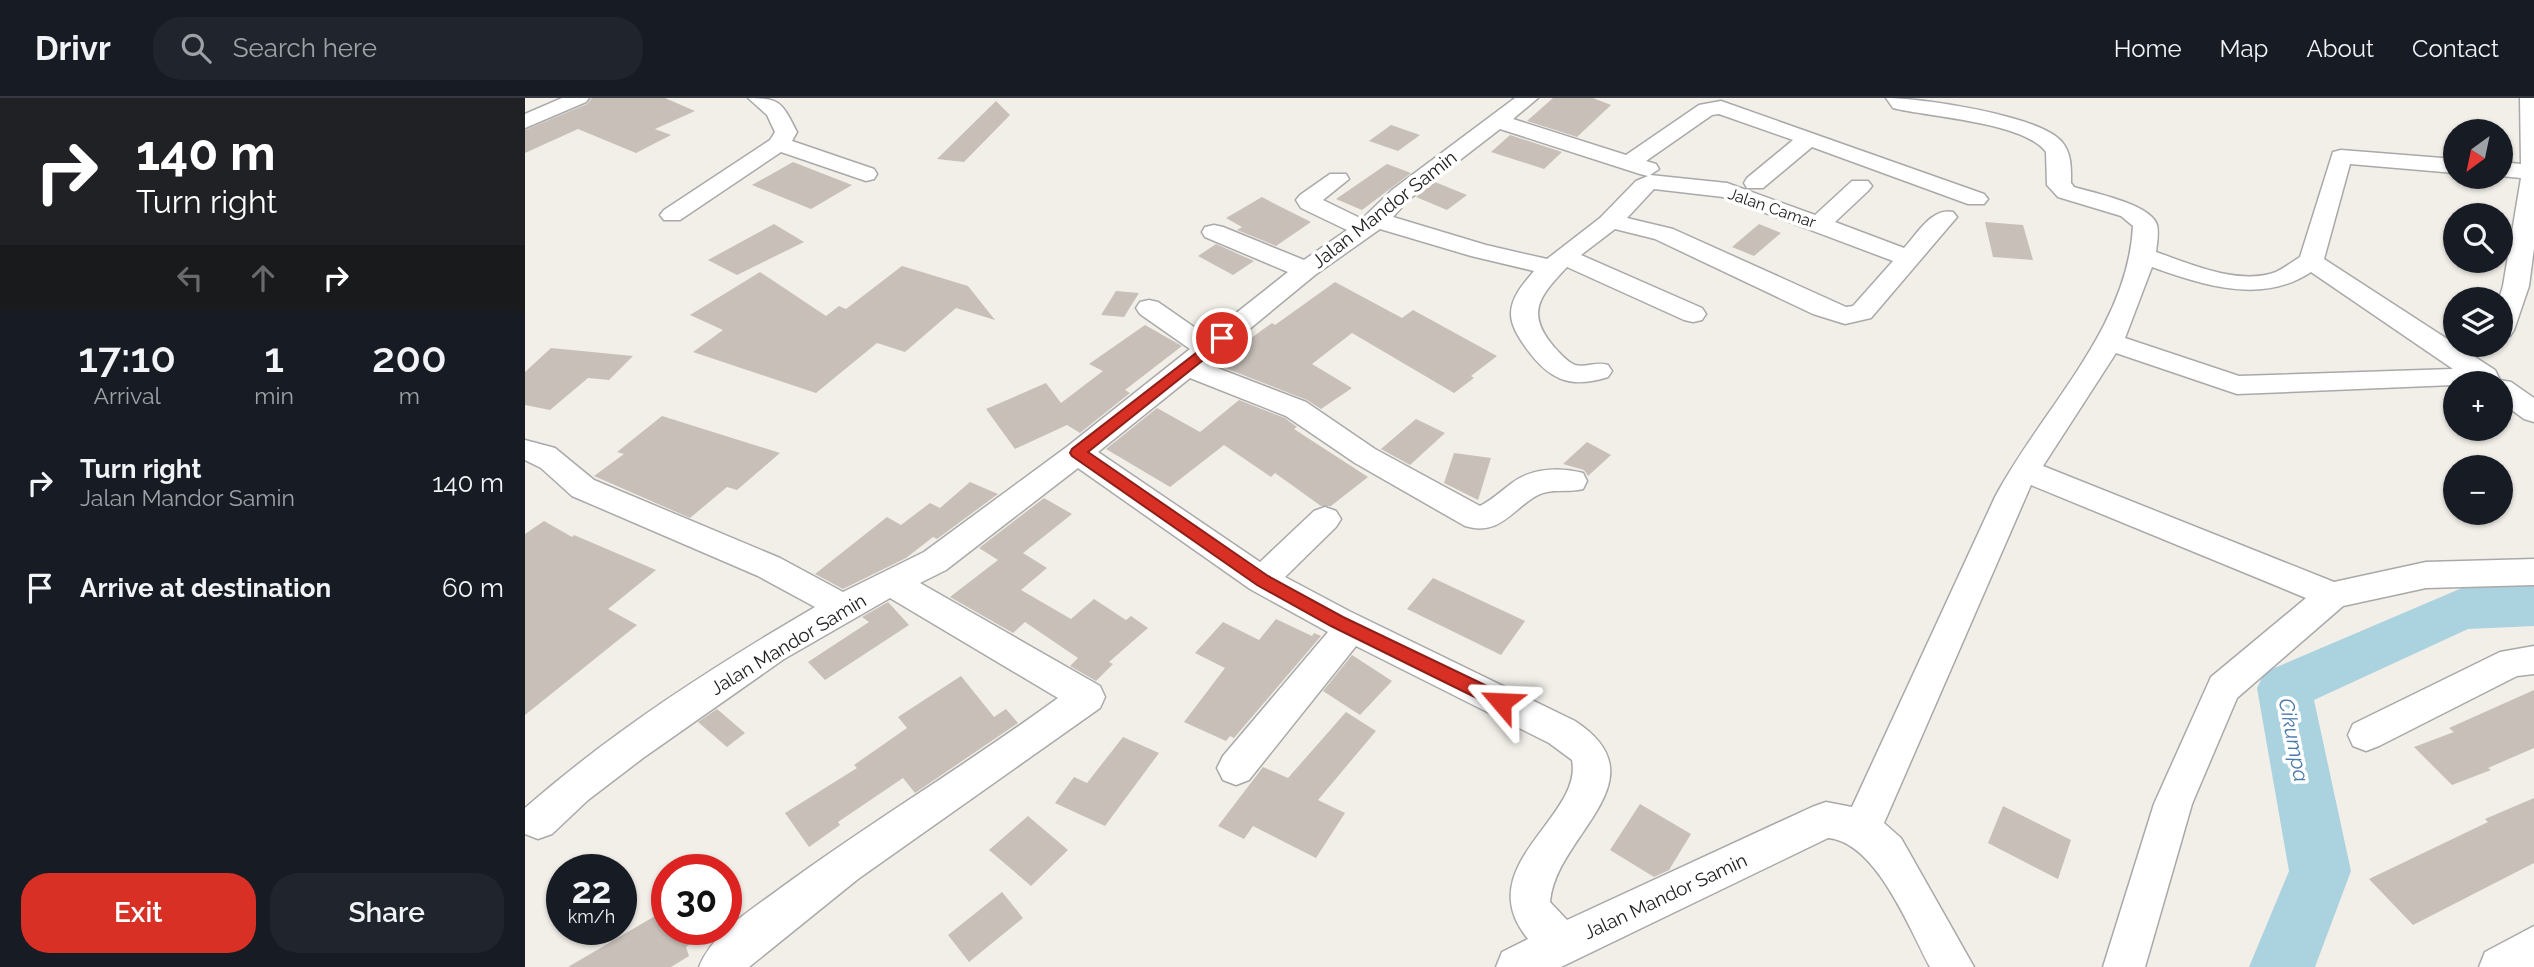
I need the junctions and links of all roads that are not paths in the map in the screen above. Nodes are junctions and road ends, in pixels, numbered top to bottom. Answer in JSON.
{"nodes":[{"id":1,"x":579,"y":98,"type":"edge"},
{"id":2,"x":758,"y":98,"type":"edge"},
{"id":3,"x":1896,"y":98,"type":"edge"},
{"id":4,"x":2530,"y":98,"type":"edge"},
{"id":5,"x":1507,"y":106,"type":"edge"},
{"id":6,"x":525,"y":122,"type":"edge"},
{"id":7,"x":1808,"y":139,"type":"junction"},
{"id":8,"x":779,"y":144,"type":"junction"},
{"id":9,"x":1629,"y":163,"type":"junction"},
{"id":10,"x":2443,"y":165,"type":"edge"},
{"id":11,"x":2513,"y":170,"type":"edge"},
{"id":12,"x":2533,"y":172,"type":"edge"},
{"id":13,"x":1660,"y":173,"type":"dead end"},
{"id":14,"x":866,"y":174,"type":"dead end"},
{"id":15,"x":1338,"y":179,"type":"dead end"},
{"id":16,"x":1755,"y":183,"type":"dead end"},
{"id":17,"x":1860,"y":186,"type":"dead end"},
{"id":18,"x":1976,"y":199,"type":"dead end"},
{"id":19,"x":672,"y":215,"type":"dead end"},
{"id":20,"x":1945,"y":217,"type":"dead end"},
{"id":21,"x":1611,"y":220,"type":"junction"},
{"id":22,"x":1370,"y":224,"type":"junction"},
{"id":23,"x":1819,"y":224,"type":"junction"},
{"id":24,"x":1214,"y":232,"type":"dead end"},
{"id":25,"x":2144,"y":257,"type":"junction"},
{"id":26,"x":1907,"y":258,"type":"junction"},
{"id":27,"x":2311,"y":261,"type":"junction"},
{"id":28,"x":1559,"y":263,"type":"junction"},
{"id":29,"x":1306,"y":270,"type":"junction"},
{"id":30,"x":2513,"y":295,"type":"edge"},
{"id":31,"x":1149,"y":308,"type":"dead end"},
{"id":32,"x":1693,"y":314,"type":"dead end"},
{"id":33,"x":2110,"y":342,"type":"junction"},
{"id":34,"x":1197,"y":358,"type":"junction"},
{"id":35,"x":1598,"y":371,"type":"dead end"},
{"id":36,"x":2475,"y":371,"type":"edge"},
{"id":37,"x":2443,"y":383,"type":"edge"},
{"id":38,"x":2513,"y":397,"type":"edge"},
{"id":39,"x":2534,"y":412,"type":"edge"},
{"id":40,"x":525,"y":450,"type":"edge"},
{"id":41,"x":1077,"y":453,"type":"junction"},
{"id":42,"x":2024,"y":470,"type":"junction"},
{"id":43,"x":1572,"y":481,"type":"dead end"},
{"id":44,"x":1325,"y":519,"type":"dead end"},
{"id":45,"x":2534,"y":572,"type":"edge"},
{"id":46,"x":1262,"y":580,"type":"junction"},
{"id":47,"x":893,"y":584,"type":"junction"},
{"id":48,"x":2333,"y":595,"type":"junction"},
{"id":49,"x":843,"y":607,"type":"junction"},
{"id":50,"x":1351,"y":628,"type":"junction"},
{"id":51,"x":2534,"y":660,"type":"edge"},
{"id":52,"x":2366,"y":735,"type":"dead end"},
{"id":53,"x":1236,"y":768,"type":"dead end"},
{"id":54,"x":538,"y":821,"type":"dead end"},
{"id":55,"x":1862,"y":829,"type":"junction"},
{"id":56,"x":1562,"y":944,"type":"junction"},
{"id":57,"x":2534,"y":947,"type":"edge"},
{"id":58,"x":720,"y":967,"type":"edge"},
{"id":59,"x":1517,"y":967,"type":"edge"},
{"id":60,"x":1953,"y":967,"type":"edge"},
{"id":61,"x":2124,"y":967,"type":"edge"},
{"id":62,"x":2500,"y":967,"type":"edge"}],
"edges":[{"from":1,"to":6,"type":"street"},
{"from":2,"to":8,"type":"street"},
{"from":3,"to":25,"type":"street"},
{"from":4,"to":12,"type":"street"},
{"from":5,"to":9,"type":"street"},
{"from":5,"to":22,"type":"street","name":"Jalan Mandor Samin"},
{"from":7,"to":9,"type":"street"},
{"from":7,"to":16,"type":"street"},
{"from":7,"to":18,"type":"street"},
{"from":8,"to":14,"type":"street"},
{"from":8,"to":19,"type":"street"},
{"from":9,"to":13,"type":"street"},
{"from":10,"to":27,"type":"street"},
{"from":11,"to":12,"type":"street"},
{"from":12,"to":30,"type":"street"},
{"from":15,"to":22,"type":"street"},
{"from":17,"to":23,"type":"street"},
{"from":20,"to":26,"type":"street"},
{"from":21,"to":23,"type":"street","name":"Jalan Camar"},
{"from":21,"to":26,"type":"street"},
{"from":21,"to":28,"type":"street","name":"Jalan Camar"},
{"from":22,"to":28,"type":"street"},
{"from":22,"to":29,"type":"street","name":"Jalan Mandor Samin"},
{"from":23,"to":26,"type":"street","name":"Jalan Camar"},
{"from":24,"to":29,"type":"street"},
{"from":25,"to":27,"type":"street"},
{"from":25,"to":33,"type":"street"},
{"from":27,"to":36,"type":"street"},
{"from":28,"to":32,"type":"street"},
{"from":28,"to":35,"type":"street","name":"Jalan Camar"},
{"from":29,"to":34,"type":"street","name":"Jalan Mandor Samin"},
{"from":31,"to":34,"type":"street"},
{"from":33,"to":37,"type":"street"},
{"from":33,"to":42,"type":"street"},
{"from":34,"to":41,"type":"street","name":"Jalan Mandor Samin"},
{"from":34,"to":43,"type":"street"},
{"from":38,"to":39,"type":"street"},
{"from":40,"to":49,"type":"street"},
{"from":41,"to":46,"type":"street","name":"Jalan Mandor Samin"},
{"from":41,"to":47,"type":"street","name":"Jalan Mandor Samin"},
{"from":42,"to":48,"type":"street"},
{"from":42,"to":55,"type":"street"},
{"from":44,"to":46,"type":"street"},
{"from":45,"to":48,"type":"street"},
{"from":46,"to":50,"type":"street","name":"Jalan Mandor Samin"},
{"from":47,"to":49,"type":"street","name":"Jalan Mandor Samin"},
{"from":47,"to":58,"type":"street"},
{"from":48,"to":61,"type":"street"},
{"from":49,"to":54,"type":"street","name":"Jalan Mandor Samin"},
{"from":50,"to":53,"type":"street"},
{"from":50,"to":56,"type":"street","name":"Jalan Mandor Samin"},
{"from":51,"to":52,"type":"street"},
{"from":55,"to":56,"type":"street","name":"Jalan Mandor Samin"},
{"from":55,"to":60,"type":"street","name":"Jalan Mandor Samin"},
{"from":56,"to":59,"type":"street"},
{"from":57,"to":62,"type":"street"}]}
